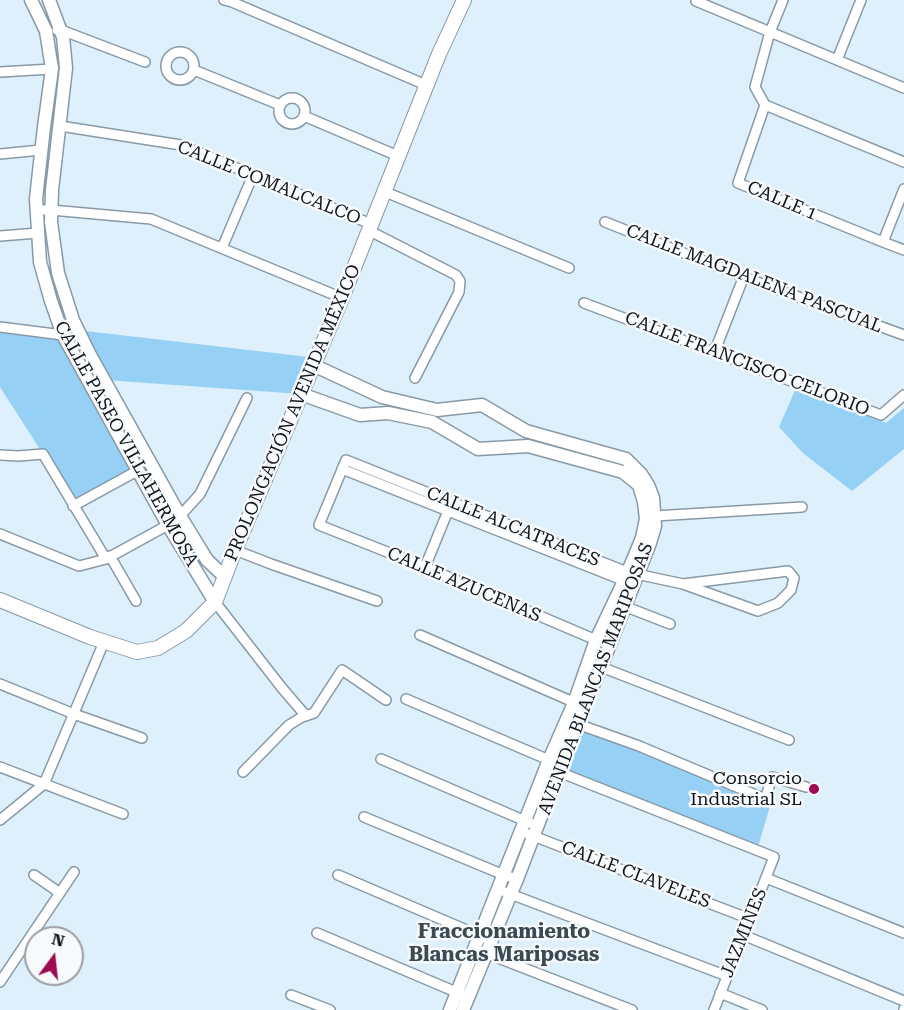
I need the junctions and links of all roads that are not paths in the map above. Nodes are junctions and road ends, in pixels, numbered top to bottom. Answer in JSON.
{"nodes":[{"id":1,"x":31,"y":0,"type":"edge"},
{"id":2,"x":49,"y":0,"type":"edge"},
{"id":3,"x":224,"y":0,"type":"edge"},
{"id":4,"x":464,"y":0,"type":"edge"},
{"id":5,"x":783,"y":0,"type":"edge"},
{"id":6,"x":861,"y":0,"type":"edge"},
{"id":7,"x":696,"y":1,"type":"edge"},
{"id":8,"x":61,"y":30,"type":"junction"},
{"id":9,"x":46,"y":31,"type":"junction"},
{"id":10,"x":770,"y":32,"type":"junction"},
{"id":11,"x":837,"y":60,"type":"junction"},
{"id":12,"x":145,"y":62,"type":"dead end"},
{"id":13,"x":52,"y":69,"type":"junction"},
{"id":14,"x":194,"y":70,"type":"dead end"},
{"id":15,"x":0,"y":72,"type":"edge"},
{"id":16,"x":426,"y":85,"type":"junction"},
{"id":17,"x":904,"y":88,"type":"edge"},
{"id":18,"x":280,"y":105,"type":"junction"},
{"id":19,"x":765,"y":105,"type":"junction"},
{"id":20,"x":304,"y":116,"type":"junction"},
{"id":21,"x":60,"y":126,"type":"junction"},
{"id":22,"x":42,"y":150,"type":"junction"},
{"id":23,"x":0,"y":154,"type":"edge"},
{"id":24,"x":398,"y":156,"type":"junction"},
{"id":25,"x":904,"y":162,"type":"edge"},
{"id":26,"x":253,"y":175,"type":"junction"},
{"id":27,"x":904,"y":189,"type":"edge"},
{"id":28,"x":383,"y":191,"type":"junction"},
{"id":29,"x":37,"y":210,"type":"junction"},
{"id":30,"x":51,"y":210,"type":"junction"},
{"id":31,"x":604,"y":222,"type":"dead end"},
{"id":32,"x":369,"y":227,"type":"junction"},
{"id":33,"x":38,"y":233,"type":"junction"},
{"id":34,"x":0,"y":236,"type":"edge"},
{"id":35,"x":882,"y":242,"type":"junction"},
{"id":36,"x":222,"y":248,"type":"junction"},
{"id":37,"x":904,"y":249,"type":"edge"},
{"id":38,"x":569,"y":268,"type":"dead end"},
{"id":39,"x":744,"y":276,"type":"junction"},
{"id":40,"x":342,"y":298,"type":"junction"},
{"id":41,"x":584,"y":303,"type":"dead end"},
{"id":42,"x":0,"y":327,"type":"edge"},
{"id":43,"x":63,"y":335,"type":"junction"},
{"id":44,"x":904,"y":335,"type":"edge"},
{"id":45,"x":714,"y":353,"type":"junction"},
{"id":46,"x":90,"y":355,"type":"junction"},
{"id":47,"x":78,"y":362,"type":"junction"},
{"id":48,"x":313,"y":365,"type":"junction"},
{"id":49,"x":415,"y":378,"type":"dead end"},
{"id":50,"x":301,"y":394,"type":"junction"},
{"id":51,"x":904,"y":395,"type":"edge"},
{"id":52,"x":247,"y":398,"type":"dead end"},
{"id":53,"x":0,"y":454,"type":"edge"},
{"id":54,"x":342,"y":470,"type":"junction"},
{"id":55,"x":137,"y":471,"type":"junction"},
{"id":56,"x":73,"y":506,"type":"junction"},
{"id":57,"x":449,"y":507,"type":"junction"},
{"id":58,"x":802,"y":507,"type":"dead end"},
{"id":59,"x":180,"y":516,"type":"junction"},
{"id":60,"x":655,"y":516,"type":"junction"},
{"id":61,"x":168,"y":525,"type":"junction"},
{"id":62,"x":0,"y":534,"type":"edge"},
{"id":63,"x":235,"y":550,"type":"junction"},
{"id":64,"x":108,"y":558,"type":"junction"},
{"id":65,"x":425,"y":567,"type":"junction"},
{"id":66,"x":225,"y":577,"type":"junction"},
{"id":67,"x":630,"y":578,"type":"junction"},
{"id":68,"x":684,"y":584,"type":"junction"},
{"id":69,"x":0,"y":600,"type":"edge"},
{"id":70,"x":136,"y":601,"type":"dead end"},
{"id":71,"x":378,"y":601,"type":"dead end"},
{"id":72,"x":215,"y":602,"type":"junction"},
{"id":73,"x":624,"y":606,"type":"junction"},
{"id":74,"x":670,"y":624,"type":"dead end"},
{"id":75,"x":420,"y":634,"type":"dead end"},
{"id":76,"x":596,"y":640,"type":"junction"},
{"id":77,"x":104,"y":642,"type":"junction"},
{"id":78,"x":609,"y":645,"type":"junction"},
{"id":79,"x":588,"y":663,"type":"junction"},
{"id":80,"x":601,"y":667,"type":"junction"},
{"id":81,"x":0,"y":684,"type":"edge"},
{"id":82,"x":406,"y":699,"type":"dead end"},
{"id":83,"x":386,"y":700,"type":"dead end"},
{"id":84,"x":579,"y":705,"type":"junction"},
{"id":85,"x":74,"y":714,"type":"junction"},
{"id":86,"x":306,"y":716,"type":"junction"},
{"id":87,"x":572,"y":721,"type":"junction"},
{"id":88,"x":142,"y":738,"type":"dead end"},
{"id":89,"x":789,"y":741,"type":"dead end"},
{"id":90,"x":381,"y":759,"type":"dead end"},
{"id":91,"x":549,"y":760,"type":"junction"},
{"id":92,"x":0,"y":767,"type":"edge"},
{"id":93,"x":243,"y":772,"type":"dead end"},
{"id":94,"x":559,"y":772,"type":"junction"},
{"id":95,"x":44,"y":784,"type":"junction"},
{"id":96,"x":806,"y":787,"type":"dead end"},
{"id":97,"x":123,"y":814,"type":"dead end"},
{"id":98,"x":364,"y":817,"type":"dead end"},
{"id":99,"x":0,"y":820,"type":"edge"},
{"id":100,"x":524,"y":825,"type":"junction"},
{"id":101,"x":536,"y":831,"type":"junction"},
{"id":102,"x":74,"y":872,"type":"dead end"},
{"id":103,"x":34,"y":875,"type":"dead end"},
{"id":104,"x":338,"y":875,"type":"dead end"},
{"id":105,"x":511,"y":877,"type":"junction"},
{"id":106,"x":766,"y":878,"type":"junction"},
{"id":107,"x":505,"y":892,"type":"junction"},
{"id":108,"x":60,"y":893,"type":"junction"},
{"id":109,"x":750,"y":919,"type":"junction"},
{"id":110,"x":316,"y":933,"type":"dead end"},
{"id":111,"x":904,"y":933,"type":"edge"},
{"id":112,"x":743,"y":935,"type":"junction"},
{"id":113,"x":483,"y":945,"type":"junction"},
{"id":114,"x":727,"y":976,"type":"junction"},
{"id":115,"x":0,"y":982,"type":"edge"},
{"id":116,"x":720,"y":993,"type":"junction"},
{"id":117,"x":291,"y":995,"type":"dead end"},
{"id":118,"x":463,"y":995,"type":"junction"},
{"id":119,"x":904,"y":1001,"type":"edge"},
{"id":120,"x":457,"y":1009,"type":"edge"},
{"id":121,"x":330,"y":1010,"type":"edge"},
{"id":122,"x":632,"y":1010,"type":"edge"},
{"id":123,"x":714,"y":1010,"type":"edge"},
{"id":124,"x":762,"y":1010,"type":"edge"}],
"edges":[{"from":1,"to":9,"type":"street","name":"CALLE PASEO VILLAHERMOSA"},
{"from":2,"to":8,"type":"street","name":"CALLE PASEO VILLAHERMOSA"},
{"from":3,"to":16,"type":"street"},
{"from":4,"to":16,"type":"main road","name":"PROLONGACIÓN AVENIDA MÉXICO"},
{"from":5,"to":10,"type":"street"},
{"from":6,"to":11,"type":"street"},
{"from":7,"to":10,"type":"street"},
{"from":8,"to":9,"type":"street"},
{"from":8,"to":12,"type":"street"},
{"from":8,"to":21,"type":"street","name":"CALLE PASEO VILLAHERMOSA"},
{"from":9,"to":13,"type":"street","name":"CALLE PASEO VILLAHERMOSA"},
{"from":10,"to":11,"type":"street"},
{"from":10,"to":19,"type":"street"},
{"from":11,"to":17,"type":"street"},
{"from":13,"to":15,"type":"street"},
{"from":13,"to":22,"type":"street","name":"CALLE PASEO VILLAHERMOSA"},
{"from":14,"to":18,"type":"street"},
{"from":16,"to":24,"type":"main road","name":"PROLONGACIÓN AVENIDA MÉXICO"},
{"from":18,"to":20,"type":"street"},
{"from":18,"to":20,"type":"street"},
{"from":19,"to":25,"type":"street"},
{"from":19,"to":35,"type":"street","name":"CALLE 1"},
{"from":20,"to":24,"type":"street"},
{"from":21,"to":26,"type":"street","name":"CALLE COMALCALCO"},
{"from":21,"to":30,"type":"street","name":"CALLE PASEO VILLAHERMOSA"},
{"from":22,"to":23,"type":"street"},
{"from":22,"to":29,"type":"street","name":"CALLE PASEO VILLAHERMOSA"},
{"from":24,"to":28,"type":"main road","name":"PROLONGACIÓN AVENIDA MÉXICO"},
{"from":26,"to":32,"type":"street","name":"CALLE COMALCALCO"},
{"from":26,"to":36,"type":"street"},
{"from":27,"to":35,"type":"street"},
{"from":28,"to":32,"type":"main road","name":"PROLONGACIÓN AVENIDA MÉXICO"},
{"from":28,"to":38,"type":"street"},
{"from":29,"to":30,"type":"street"},
{"from":29,"to":33,"type":"street","name":"CALLE PASEO VILLAHERMOSA"},
{"from":30,"to":36,"type":"street"},
{"from":30,"to":46,"type":"street","name":"CALLE PASEO VILLAHERMOSA"},
{"from":31,"to":39,"type":"street","name":"CALLE MAGDALENA PASCUAL"},
{"from":32,"to":40,"type":"main road","name":"PROLONGACIÓN AVENIDA MÉXICO"},
{"from":32,"to":49,"type":"street","name":"CALLE COMALCALCO"},
{"from":33,"to":34,"type":"street"},
{"from":33,"to":43,"type":"street","name":"CALLE PASEO VILLAHERMOSA"},
{"from":35,"to":37,"type":"street","name":"CALLE 1"},
{"from":36,"to":40,"type":"street"},
{"from":39,"to":44,"type":"street","name":"CALLE MAGDALENA PASCUAL"},
{"from":39,"to":45,"type":"street"},
{"from":40,"to":48,"type":"main road","name":"PROLONGACIÓN AVENIDA MÉXICO"},
{"from":41,"to":45,"type":"street","name":"CALLE FRANCISCO CELORIO"},
{"from":42,"to":43,"type":"street"},
{"from":43,"to":47,"type":"street","name":"CALLE PASEO VILLAHERMOSA"},
{"from":45,"to":51,"type":"street","name":"CALLE FRANCISCO CELORIO"},
{"from":46,"to":47,"type":"street"},
{"from":46,"to":59,"type":"street","name":"CALLE PASEO VILLAHERMOSA"},
{"from":47,"to":55,"type":"street","name":"CALLE PASEO VILLAHERMOSA"},
{"from":48,"to":50,"type":"main road","name":"PROLONGACIÓN AVENIDA MÉXICO"},
{"from":48,"to":60,"type":"street","name":"AVENIDA BLANCAS MARIPOSAS"},
{"from":50,"to":63,"type":"main road","name":"PROLONGACIÓN AVENIDA MÉXICO"},
{"from":50,"to":67,"type":"street","name":"AVENIDA BLANCAS MARIPOSAS"},
{"from":52,"to":59,"type":"street"},
{"from":53,"to":56,"type":"street"},
{"from":54,"to":57,"type":"street","name":"CALLE ALCATRACES"},
{"from":54,"to":57,"type":"street","name":"CALLE ALCATRACES"},
{"from":54,"to":65,"type":"street","name":"CALLE AZUCENAS"},
{"from":55,"to":56,"type":"street"},
{"from":55,"to":61,"type":"street","name":"CALLE PASEO VILLAHERMOSA"},
{"from":56,"to":64,"type":"street"},
{"from":57,"to":65,"type":"street"},
{"from":57,"to":67,"type":"street","name":"CALLE ALCATRACES"},
{"from":58,"to":60,"type":"street"},
{"from":59,"to":61,"type":"street"},
{"from":59,"to":66,"type":"street","name":"CALLE PASEO VILLAHERMOSA"},
{"from":60,"to":67,"type":"street","name":"AVENIDA BLANCAS MARIPOSAS"},
{"from":61,"to":64,"type":"street"},
{"from":61,"to":72,"type":"street","name":"CALLE PASEO VILLAHERMOSA"},
{"from":62,"to":64,"type":"street"},
{"from":63,"to":66,"type":"main road","name":"PROLONGACIÓN AVENIDA MÉXICO"},
{"from":63,"to":71,"type":"street"},
{"from":64,"to":70,"type":"street"},
{"from":65,"to":76,"type":"street","name":"CALLE AZUCENAS"},
{"from":66,"to":72,"type":"main road","name":"PROLONGACIÓN AVENIDA MÉXICO"},
{"from":67,"to":68,"type":"street","name":"CALLE ALCATRACES"},
{"from":67,"to":73,"type":"street","name":"AVENIDA BLANCAS MARIPOSAS"},
{"from":67,"to":76,"type":"street","name":"AVENIDA BLANCAS MARIPOSAS"},
{"from":68,"to":68,"type":"street","name":"CALLE ALCATRACES"},
{"from":69,"to":77,"type":"main road","name":"PROLONGACIÓN AVENIDA MÉXICO"},
{"from":72,"to":77,"type":"main road","name":"PROLONGACIÓN AVENIDA MÉXICO"},
{"from":72,"to":86,"type":"street"},
{"from":73,"to":74,"type":"street"},
{"from":73,"to":78,"type":"street","name":"AVENIDA BLANCAS MARIPOSAS"},
{"from":75,"to":84,"type":"street"},
{"from":76,"to":78,"type":"street","name":"CALLE AZUCENAS"},
{"from":76,"to":79,"type":"street","name":"AVENIDA BLANCAS MARIPOSAS"},
{"from":77,"to":85,"type":"street"},
{"from":78,"to":80,"type":"street","name":"AVENIDA BLANCAS MARIPOSAS"},
{"from":79,"to":80,"type":"street"},
{"from":79,"to":84,"type":"street","name":"AVENIDA BLANCAS MARIPOSAS"},
{"from":80,"to":84,"type":"street","name":"AVENIDA BLANCAS MARIPOSAS"},
{"from":80,"to":89,"type":"street"},
{"from":81,"to":85,"type":"street"},
{"from":82,"to":91,"type":"street"},
{"from":83,"to":86,"type":"street"},
{"from":84,"to":87,"type":"street","name":"AVENIDA BLANCAS MARIPOSAS"},
{"from":85,"to":88,"type":"street"},
{"from":85,"to":95,"type":"street"},
{"from":86,"to":93,"type":"street"},
{"from":87,"to":91,"type":"street","name":"AVENIDA BLANCAS MARIPOSAS"},
{"from":87,"to":94,"type":"street","name":"AVENIDA BLANCAS MARIPOSAS"},
{"from":87,"to":96,"type":"street"},
{"from":90,"to":100,"type":"street","name":"CALLE CLAVELES"},
{"from":91,"to":94,"type":"street"},
{"from":91,"to":100,"type":"street","name":"AVENIDA BLANCAS MARIPOSAS"},
{"from":92,"to":95,"type":"street"},
{"from":94,"to":101,"type":"street","name":"AVENIDA BLANCAS MARIPOSAS"},
{"from":94,"to":106,"type":"street","name":"JAZMINES"},
{"from":95,"to":97,"type":"street"},
{"from":95,"to":99,"type":"street"},
{"from":98,"to":105,"type":"street"},
{"from":100,"to":101,"type":"street","name":"CALLE CLAVELES"},
{"from":100,"to":105,"type":"street","name":"AVENIDA BLANCAS MARIPOSAS"},
{"from":101,"to":105,"type":"street","name":"AVENIDA BLANCAS MARIPOSAS"},
{"from":101,"to":109,"type":"street","name":"CALLE CLAVELES"},
{"from":102,"to":108,"type":"street"},
{"from":103,"to":108,"type":"street"},
{"from":104,"to":113,"type":"street"},
{"from":105,"to":107,"type":"street","name":"AVENIDA BLANCAS MARIPOSAS"},
{"from":106,"to":109,"type":"street","name":"JAZMINES"},
{"from":106,"to":111,"type":"street"},
{"from":107,"to":113,"type":"street","name":"AVENIDA BLANCAS MARIPOSAS"},
{"from":107,"to":114,"type":"street"},
{"from":108,"to":115,"type":"street"},
{"from":109,"to":112,"type":"street","name":"JAZMINES"},
{"from":110,"to":118,"type":"street"},
{"from":112,"to":114,"type":"street","name":"JAZMINES"},
{"from":112,"to":119,"type":"street"},
{"from":113,"to":118,"type":"street","name":"AVENIDA BLANCAS MARIPOSAS"},
{"from":113,"to":122,"type":"street"},
{"from":114,"to":116,"type":"street","name":"JAZMINES"},
{"from":116,"to":123,"type":"street","name":"JAZMINES"},
{"from":116,"to":124,"type":"street"},
{"from":117,"to":121,"type":"street"},
{"from":118,"to":120,"type":"street","name":"AVENIDA BLANCAS MARIPOSAS"}]}
